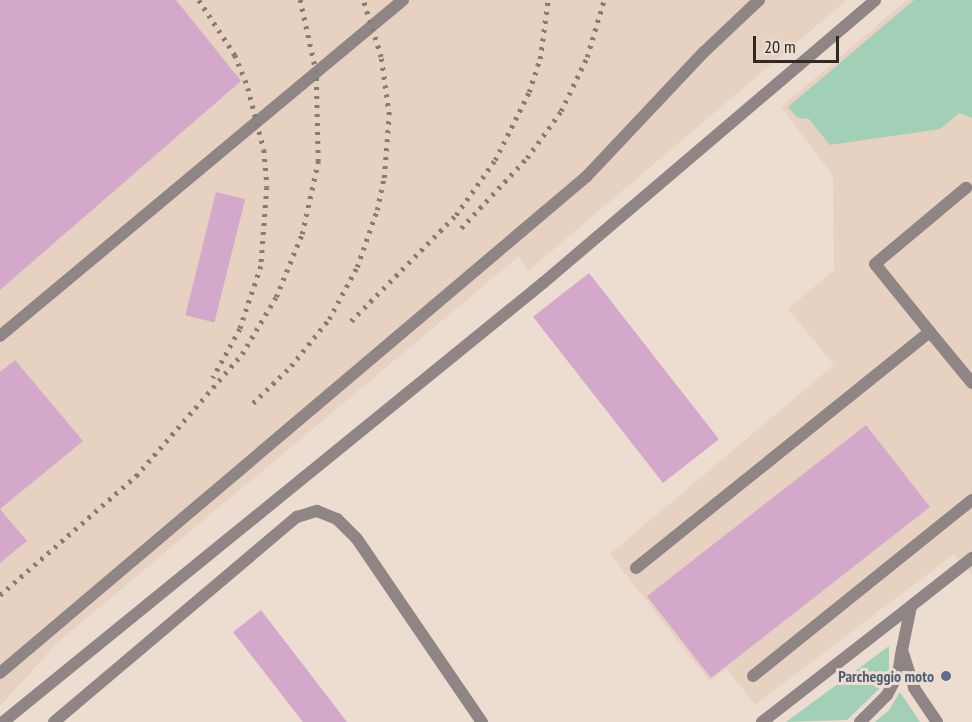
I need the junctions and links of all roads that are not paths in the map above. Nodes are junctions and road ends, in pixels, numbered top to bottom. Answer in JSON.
{"nodes":[{"id":1,"x":404,"y":0,"type":"edge"},
{"id":2,"x":759,"y":0,"type":"edge"},
{"id":3,"x":875,"y":0,"type":"edge"},
{"id":4,"x":966,"y":188,"type":"dead end"},
{"id":5,"x":930,"y":332,"type":"junction"},
{"id":6,"x":0,"y":336,"type":"edge"},
{"id":7,"x":972,"y":383,"type":"edge"},
{"id":8,"x":972,"y":500,"type":"edge"},
{"id":9,"x":972,"y":558,"type":"edge"},
{"id":10,"x":636,"y":568,"type":"dead end"},
{"id":11,"x":912,"y":606,"type":"junction"},
{"id":12,"x":902,"y":650,"type":"junction"},
{"id":13,"x":0,"y":673,"type":"edge"},
{"id":14,"x":753,"y":676,"type":"dead end"},
{"id":15,"x":3,"y":722,"type":"edge"},
{"id":16,"x":54,"y":722,"type":"edge"},
{"id":17,"x":482,"y":722,"type":"edge"},
{"id":18,"x":762,"y":722,"type":"edge"},
{"id":19,"x":860,"y":722,"type":"edge"},
{"id":20,"x":937,"y":722,"type":"edge"}],
"edges":[{"from":1,"to":6,"type":"street"},
{"from":2,"to":13,"type":"street"},
{"from":3,"to":15,"type":"street"},
{"from":4,"to":5,"type":"street"},
{"from":5,"to":7,"type":"street"},
{"from":5,"to":10,"type":"street"},
{"from":8,"to":14,"type":"street"},
{"from":9,"to":11,"type":"street"},
{"from":11,"to":12,"type":"street"},
{"from":11,"to":18,"type":"street"},
{"from":12,"to":19,"type":"street"},
{"from":12,"to":20,"type":"street"},
{"from":16,"to":17,"type":"street"}]}
